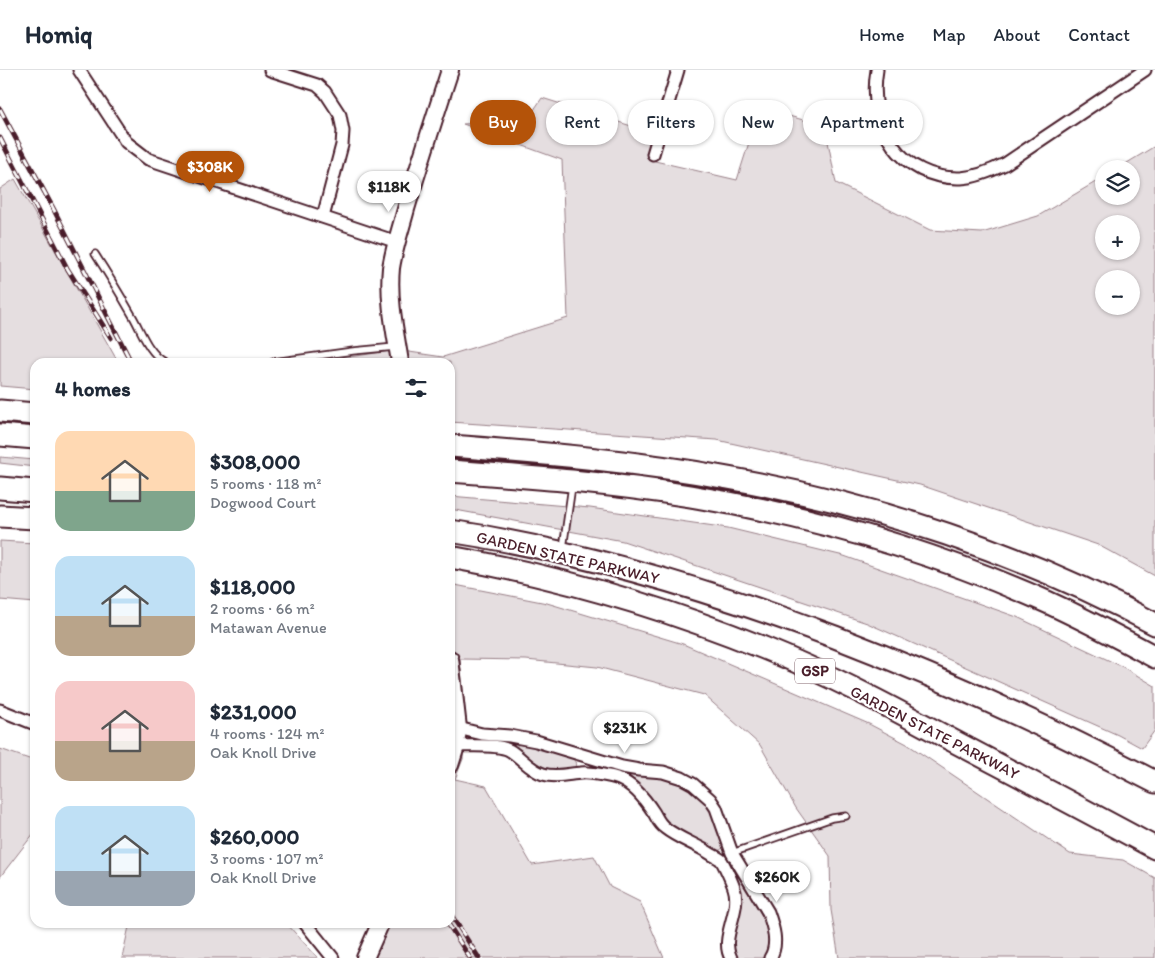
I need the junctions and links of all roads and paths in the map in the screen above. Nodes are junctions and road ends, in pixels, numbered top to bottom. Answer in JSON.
{"nodes":[{"id":1,"x":79,"y":70,"type":"edge"},
{"id":2,"x":270,"y":70,"type":"edge"},
{"id":3,"x":450,"y":70,"type":"edge"},
{"id":4,"x":678,"y":70,"type":"edge"},
{"id":5,"x":878,"y":70,"type":"edge"},
{"id":6,"x":1145,"y":70,"type":"edge"},
{"id":7,"x":652,"y":154,"type":"dead end"},
{"id":8,"x":323,"y":217,"type":"junction"},
{"id":9,"x":397,"y":242,"type":"junction"},
{"id":10,"x":96,"y":254,"type":"dead end"},
{"id":11,"x":399,"y":354,"type":"edge"},
{"id":12,"x":158,"y":358,"type":"edge"},
{"id":13,"x":302,"y":358,"type":"edge"},
{"id":14,"x":0,"y":411,"type":"edge"},
{"id":15,"x":30,"y":414,"type":"edge"},
{"id":16,"x":0,"y":435,"type":"edge"},
{"id":17,"x":30,"y":438,"type":"edge"},
{"id":18,"x":455,"y":446,"type":"edge"},
{"id":19,"x":455,"y":471,"type":"edge"},
{"id":20,"x":573,"y":481,"type":"junction"},
{"id":21,"x":0,"y":488,"type":"edge"},
{"id":22,"x":30,"y":491,"type":"edge"},
{"id":23,"x":0,"y":516,"type":"edge"},
{"id":24,"x":30,"y":518,"type":"edge"},
{"id":25,"x":455,"y":532,"type":"edge"},
{"id":26,"x":563,"y":552,"type":"junction"},
{"id":27,"x":455,"y":558,"type":"edge"},
{"id":28,"x":1155,"y":624,"type":"edge"},
{"id":29,"x":1155,"y":657,"type":"edge"},
{"id":30,"x":455,"y":702,"type":"edge"},
{"id":31,"x":0,"y":710,"type":"edge"},
{"id":32,"x":30,"y":722,"type":"edge"},
{"id":33,"x":458,"y":728,"type":"junction"},
{"id":34,"x":510,"y":736,"type":"junction"},
{"id":35,"x":456,"y":746,"type":"junction"},
{"id":36,"x":455,"y":749,"type":"edge"},
{"id":37,"x":508,"y":749,"type":"junction"},
{"id":38,"x":584,"y":756,"type":"junction"},
{"id":39,"x":584,"y":773,"type":"junction"},
{"id":40,"x":1155,"y":782,"type":"edge"},
{"id":41,"x":846,"y":816,"type":"dead end"},
{"id":42,"x":1155,"y":848,"type":"edge"},
{"id":43,"x":732,"y":853,"type":"junction"},
{"id":44,"x":721,"y":860,"type":"junction"},
{"id":45,"x":309,"y":928,"type":"edge"},
{"id":46,"x":378,"y":928,"type":"edge"},
{"id":47,"x":333,"y":958,"type":"edge"},
{"id":48,"x":365,"y":958,"type":"edge"},
{"id":49,"x":731,"y":958,"type":"edge"},
{"id":50,"x":770,"y":958,"type":"edge"}],
"edges":[{"from":1,"to":8,"type":"street"},
{"from":2,"to":8,"type":"street"},
{"from":3,"to":9,"type":"street"},
{"from":4,"to":7,"type":"street"},
{"from":5,"to":6,"type":"street"},
{"from":8,"to":9,"type":"street"},
{"from":9,"to":11,"type":"street"},
{"from":10,"to":12,"type":"lane"},
{"from":11,"to":13,"type":"lane"},
{"from":14,"to":15,"type":"highway"},
{"from":16,"to":17,"type":"highway"},
{"from":18,"to":28,"type":"highway"},
{"from":19,"to":20,"type":"highway"},
{"from":20,"to":26,"type":"lane"},
{"from":20,"to":29,"type":"highway"},
{"from":21,"to":22,"type":"highway"},
{"from":23,"to":24,"type":"highway"},
{"from":25,"to":26,"type":"highway","name":"GARDEN STATE PARKWAY","number":"GSP"},
{"from":26,"to":40,"type":"highway","name":"GARDEN STATE PARKWAY","number":"GSP"},
{"from":27,"to":42,"type":"highway","name":"GARDEN STATE PARKWAY","number":"GSP"},
{"from":30,"to":33,"type":"street"},
{"from":31,"to":32,"type":"street"},
{"from":33,"to":34,"type":"street"},
{"from":33,"to":35,"type":"street"},
{"from":34,"to":37,"type":"street"},
{"from":34,"to":38,"type":"street"},
{"from":35,"to":36,"type":"street"},
{"from":35,"to":37,"type":"street"},
{"from":37,"to":39,"type":"street"},
{"from":38,"to":39,"type":"street"},
{"from":38,"to":43,"type":"street"},
{"from":39,"to":44,"type":"street"},
{"from":41,"to":43,"type":"lane"},
{"from":43,"to":44,"type":"street"},
{"from":43,"to":50,"type":"street"},
{"from":44,"to":49,"type":"street"},
{"from":45,"to":47,"type":"street"},
{"from":46,"to":48,"type":"street"}]}
